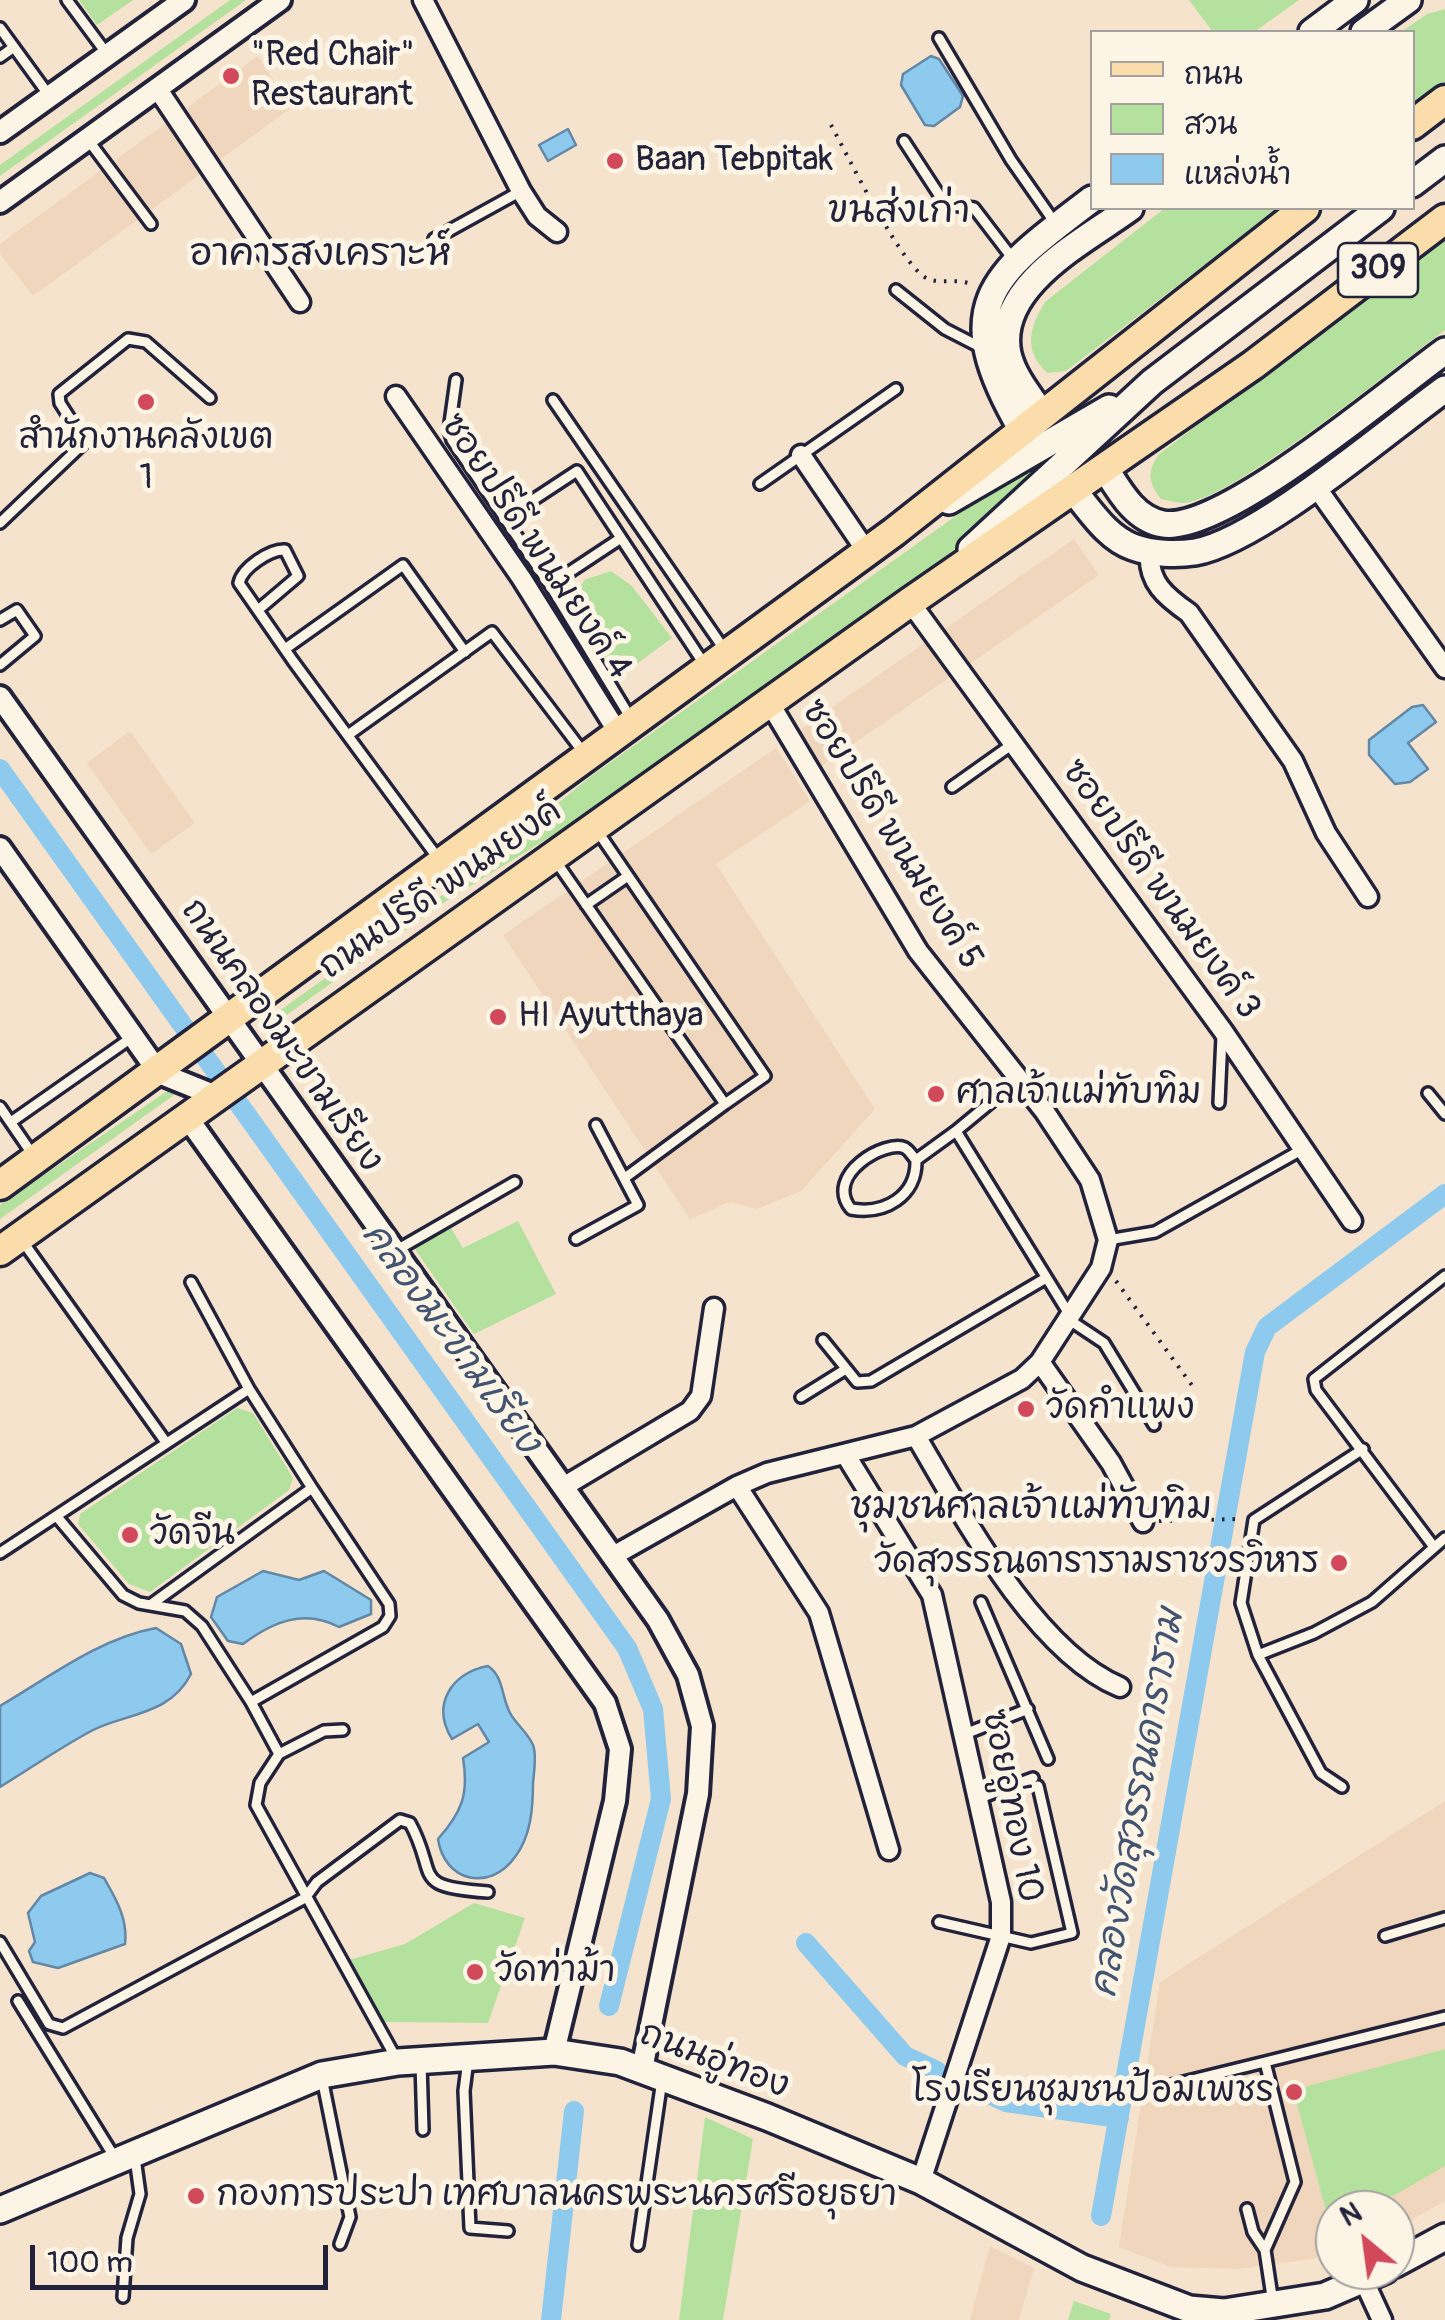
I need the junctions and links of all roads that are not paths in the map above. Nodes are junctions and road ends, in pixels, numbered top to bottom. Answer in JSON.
{"nodes":[{"id":1,"x":67,"y":0,"type":"edge"},
{"id":2,"x":184,"y":0,"type":"edge"},
{"id":3,"x":280,"y":0,"type":"edge"},
{"id":4,"x":423,"y":0,"type":"edge"},
{"id":5,"x":1355,"y":0,"type":"edge"},
{"id":6,"x":1408,"y":0,"type":"edge"},
{"id":7,"x":0,"y":28,"type":"edge"},
{"id":8,"x":1315,"y":30,"type":"edge"},
{"id":9,"x":1367,"y":30,"type":"edge"},
{"id":10,"x":940,"y":38,"type":"dead end"},
{"id":11,"x":14,"y":47,"type":"junction"},
{"id":12,"x":108,"y":55,"type":"junction"},
{"id":13,"x":0,"y":57,"type":"edge"},
{"id":14,"x":158,"y":88,"type":"junction"},
{"id":15,"x":50,"y":96,"type":"junction"},
{"id":16,"x":1445,"y":100,"type":"edge"},
{"id":17,"x":1415,"y":123,"type":"edge"},
{"id":18,"x":0,"y":132,"type":"edge"},
{"id":19,"x":88,"y":138,"type":"junction"},
{"id":20,"x":904,"y":141,"type":"dead end"},
{"id":21,"x":1445,"y":159,"type":"edge"},
{"id":22,"x":1415,"y":182,"type":"edge"},
{"id":23,"x":521,"y":191,"type":"junction"},
{"id":24,"x":1090,"y":200,"type":"edge"},
{"id":25,"x":0,"y":202,"type":"edge"},
{"id":26,"x":1127,"y":210,"type":"edge"},
{"id":27,"x":1301,"y":210,"type":"edge"},
{"id":28,"x":1379,"y":210,"type":"edge"},
{"id":29,"x":1445,"y":219,"type":"edge"},
{"id":30,"x":151,"y":224,"type":"dead end"},
{"id":31,"x":1057,"y":226,"type":"junction"},
{"id":32,"x":557,"y":232,"type":"dead end"},
{"id":33,"x":434,"y":239,"type":"dead end"},
{"id":34,"x":1014,"y":262,"type":"junction"},
{"id":35,"x":896,"y":290,"type":"dead end"},
{"id":36,"x":300,"y":302,"type":"dead end"},
{"id":37,"x":984,"y":349,"type":"junction"},
{"id":38,"x":1445,"y":351,"type":"edge"},
{"id":39,"x":456,"y":380,"type":"dead end"},
{"id":40,"x":1152,"y":382,"type":"junction"},
{"id":41,"x":1445,"y":388,"type":"edge"},
{"id":42,"x":896,"y":390,"type":"dead end"},
{"id":43,"x":396,"y":396,"type":"dead end"},
{"id":44,"x":210,"y":398,"type":"dead end"},
{"id":45,"x":553,"y":400,"type":"dead end"},
{"id":46,"x":1032,"y":422,"type":"junction"},
{"id":47,"x":801,"y":455,"type":"junction"},
{"id":48,"x":1104,"y":468,"type":"junction"},
{"id":49,"x":760,"y":484,"type":"dead end"},
{"id":50,"x":1314,"y":484,"type":"junction"},
{"id":51,"x":1072,"y":490,"type":"junction"},
{"id":52,"x":504,"y":519,"type":"junction"},
{"id":53,"x":0,"y":522,"type":"edge"},
{"id":54,"x":894,"y":532,"type":"junction"},
{"id":55,"x":621,"y":538,"type":"junction"},
{"id":56,"x":867,"y":552,"type":"junction"},
{"id":57,"x":1150,"y":552,"type":"junction"},
{"id":58,"x":550,"y":585,"type":"junction"},
{"id":59,"x":918,"y":596,"type":"junction"},
{"id":60,"x":258,"y":610,"type":"junction"},
{"id":61,"x":0,"y":620,"type":"edge"},
{"id":62,"x":285,"y":649,"type":"junction"},
{"id":63,"x":465,"y":652,"type":"junction"},
{"id":64,"x":718,"y":662,"type":"junction"},
{"id":65,"x":0,"y":664,"type":"edge"},
{"id":66,"x":1445,"y":668,"type":"edge"},
{"id":67,"x":0,"y":698,"type":"edge"},
{"id":68,"x":769,"y":702,"type":"junction"},
{"id":69,"x":627,"y":729,"type":"junction"},
{"id":70,"x":348,"y":735,"type":"junction"},
{"id":71,"x":1014,"y":743,"type":"junction"},
{"id":72,"x":587,"y":758,"type":"junction"},
{"id":73,"x":952,"y":786,"type":"dead end"},
{"id":74,"x":595,"y":826,"type":"junction"},
{"id":75,"x":0,"y":848,"type":"edge"},
{"id":76,"x":553,"y":856,"type":"junction"},
{"id":77,"x":443,"y":864,"type":"junction"},
{"id":78,"x":628,"y":876,"type":"junction"},
{"id":79,"x":1368,"y":897,"type":"dead end"},
{"id":80,"x":586,"y":905,"type":"junction"},
{"id":81,"x":222,"y":1026,"type":"junction"},
{"id":82,"x":1222,"y":1031,"type":"junction"},
{"id":83,"x":133,"y":1037,"type":"junction"},
{"id":84,"x":167,"y":1067,"type":"junction"},
{"id":85,"x":254,"y":1070,"type":"junction"},
{"id":86,"x":1019,"y":1079,"type":"junction"},
{"id":87,"x":1428,"y":1093,"type":"dead end"},
{"id":88,"x":201,"y":1101,"type":"junction"},
{"id":89,"x":1219,"y":1102,"type":"dead end"},
{"id":90,"x":725,"y":1104,"type":"junction"},
{"id":91,"x":0,"y":1107,"type":"edge"},
{"id":92,"x":1445,"y":1114,"type":"edge"},
{"id":93,"x":10,"y":1122,"type":"junction"},
{"id":94,"x":596,"y":1125,"type":"dead end"},
{"id":95,"x":956,"y":1131,"type":"junction"},
{"id":96,"x":1303,"y":1149,"type":"junction"},
{"id":97,"x":36,"y":1160,"type":"junction"},
{"id":98,"x":916,"y":1160,"type":"junction"},
{"id":99,"x":626,"y":1176,"type":"junction"},
{"id":100,"x":515,"y":1182,"type":"dead end"},
{"id":101,"x":0,"y":1186,"type":"edge"},
{"id":102,"x":1352,"y":1221,"type":"dead end"},
{"id":103,"x":576,"y":1239,"type":"dead end"},
{"id":104,"x":1108,"y":1240,"type":"junction"},
{"id":105,"x":10,"y":1243,"type":"edge"},
{"id":106,"x":395,"y":1252,"type":"junction"},
{"id":107,"x":1445,"y":1276,"type":"edge"},
{"id":108,"x":1046,"y":1278,"type":"junction"},
{"id":109,"x":190,"y":1282,"type":"dead end"},
{"id":110,"x":714,"y":1308,"type":"dead end"},
{"id":111,"x":1069,"y":1317,"type":"junction"},
{"id":112,"x":822,"y":1340,"type":"dead end"},
{"id":113,"x":1040,"y":1362,"type":"junction"},
{"id":114,"x":846,"y":1369,"type":"junction"},
{"id":115,"x":249,"y":1390,"type":"junction"},
{"id":116,"x":801,"y":1397,"type":"dead end"},
{"id":117,"x":1154,"y":1425,"type":"dead end"},
{"id":118,"x":916,"y":1436,"type":"junction"},
{"id":119,"x":165,"y":1441,"type":"junction"},
{"id":120,"x":1363,"y":1449,"type":"junction"},
{"id":121,"x":848,"y":1457,"type":"junction"},
{"id":122,"x":736,"y":1486,"type":"junction"},
{"id":123,"x":563,"y":1487,"type":"junction"},
{"id":124,"x":312,"y":1488,"type":"junction"},
{"id":125,"x":58,"y":1518,"type":"junction"},
{"id":126,"x":1144,"y":1522,"type":"road end"},
{"id":127,"x":1445,"y":1538,"type":"edge"},
{"id":128,"x":1434,"y":1547,"type":"junction"},
{"id":129,"x":0,"y":1553,"type":"edge"},
{"id":130,"x":612,"y":1556,"type":"junction"},
{"id":131,"x":981,"y":1602,"type":"dead end"},
{"id":132,"x":153,"y":1603,"type":"junction"},
{"id":133,"x":1258,"y":1655,"type":"junction"},
{"id":134,"x":1120,"y":1687,"type":"dead end"},
{"id":135,"x":251,"y":1702,"type":"junction"},
{"id":136,"x":1028,"y":1709,"type":"junction"},
{"id":137,"x":343,"y":1730,"type":"dead end"},
{"id":138,"x":965,"y":1734,"type":"junction"},
{"id":139,"x":278,"y":1754,"type":"junction"},
{"id":140,"x":1048,"y":1758,"type":"dead end"},
{"id":141,"x":1342,"y":1787,"type":"dead end"},
{"id":142,"x":980,"y":1798,"type":"junction"},
{"id":143,"x":889,"y":1850,"type":"dead end"},
{"id":144,"x":488,"y":1892,"type":"dead end"},
{"id":145,"x":305,"y":1898,"type":"junction"},
{"id":146,"x":1445,"y":1918,"type":"edge"},
{"id":147,"x":939,"y":1922,"type":"dead end"},
{"id":148,"x":1001,"y":1936,"type":"junction"},
{"id":149,"x":1385,"y":1936,"type":"dead end"},
{"id":150,"x":0,"y":1942,"type":"edge"},
{"id":151,"x":18,"y":2001,"type":"dead end"},
{"id":152,"x":1445,"y":2017,"type":"edge"},
{"id":153,"x":554,"y":2052,"type":"junction"},
{"id":154,"x":468,"y":2057,"type":"junction"},
{"id":155,"x":410,"y":2061,"type":"junction"},
{"id":156,"x":1265,"y":2062,"type":"junction"},
{"id":157,"x":652,"y":2073,"type":"junction"},
{"id":158,"x":322,"y":2075,"type":"junction"},
{"id":159,"x":1166,"y":2086,"type":"dead end"},
{"id":160,"x":423,"y":2130,"type":"dead end"},
{"id":161,"x":124,"y":2154,"type":"junction"},
{"id":162,"x":921,"y":2181,"type":"junction"},
{"id":163,"x":1247,"y":2209,"type":"dead end"},
{"id":164,"x":0,"y":2210,"type":"edge"},
{"id":165,"x":508,"y":2230,"type":"dead end"},
{"id":166,"x":1445,"y":2237,"type":"edge"},
{"id":167,"x":340,"y":2244,"type":"dead end"},
{"id":168,"x":638,"y":2245,"type":"dead end"},
{"id":169,"x":1265,"y":2250,"type":"junction"},
{"id":170,"x":1415,"y":2253,"type":"edge"},
{"id":171,"x":1340,"y":2290,"type":"edge"},
{"id":172,"x":1377,"y":2290,"type":"edge"},
{"id":173,"x":122,"y":2297,"type":"dead end"},
{"id":174,"x":1274,"y":2306,"type":"junction"},
{"id":175,"x":1382,"y":2320,"type":"edge"}],
"edges":[{"from":1,"to":12,"type":"lane"},
{"from":2,"to":12,"type":"street"},
{"from":3,"to":14,"type":"street"},
{"from":4,"to":23,"type":"street"},
{"from":5,"to":8,"type":"main road"},
{"from":6,"to":9,"type":"main road"},
{"from":7,"to":11,"type":"lane"},
{"from":10,"to":31,"type":"lane"},
{"from":11,"to":13,"type":"lane"},
{"from":11,"to":15,"type":"lane"},
{"from":12,"to":15,"type":"street"},
{"from":14,"to":19,"type":"street"},
{"from":14,"to":36,"type":"street"},
{"from":15,"to":18,"type":"street"},
{"from":16,"to":17,"type":"main road"},
{"from":19,"to":25,"type":"street"},
{"from":19,"to":30,"type":"lane"},
{"from":20,"to":34,"type":"lane"},
{"from":21,"to":22,"type":"main road"},
{"from":23,"to":32,"type":"street"},
{"from":23,"to":33,"type":"lane"},
{"from":24,"to":31,"type":"main road"},
{"from":26,"to":46,"type":"main road"},
{"from":27,"to":46,"type":"main road","number":"309"},
{"from":28,"to":40,"type":"main road","name":"ถนนปรีดี พนมยงค์"},
{"from":29,"to":48,"type":"main road","number":"309"},
{"from":31,"to":34,"type":"main road"},
{"from":34,"to":37,"type":"main road"},
{"from":35,"to":37,"type":"lane"},
{"from":37,"to":46,"type":"main road"},
{"from":38,"to":48,"type":"main road"},
{"from":39,"to":52,"type":"lane"},
{"from":40,"to":54,"type":"main road","name":"ถนนปรีดี พนมยงค์"},
{"from":40,"to":59,"type":"main road","name":"ถนนปรีดี พนมยงค์"},
{"from":41,"to":50,"type":"main road"},
{"from":42,"to":47,"type":"lane"},
{"from":43,"to":69,"type":"street","name":"ซอยปรีดี พนมยงค์ 4"},
{"from":44,"to":53,"type":"lane"},
{"from":45,"to":64,"type":"lane"},
{"from":46,"to":54,"type":"main road","name":"ถนนปรีดี พนมยงค์"},
{"from":47,"to":49,"type":"lane"},
{"from":47,"to":56,"type":"street"},
{"from":48,"to":51,"type":"main road","name":"ถนนปรีดี พนมยงค์"},
{"from":50,"to":57,"type":"main road"},
{"from":50,"to":66,"type":"street"},
{"from":51,"to":57,"type":"main road"},
{"from":51,"to":59,"type":"main road","name":"ถนนปรีดี พนมยงค์"},
{"from":52,"to":55,"type":"lane"},
{"from":52,"to":58,"type":"lane"},
{"from":54,"to":56,"type":"main road","name":"ถนนปรีดี พนมยงค์"},
{"from":55,"to":58,"type":"lane"},
{"from":55,"to":64,"type":"lane"},
{"from":56,"to":64,"type":"main road","name":"ถนนปรีดี พนมยงค์"},
{"from":57,"to":79,"type":"street"},
{"from":58,"to":69,"type":"lane"},
{"from":59,"to":68,"type":"main road","name":"ถนนปรีดี พนมยงค์"},
{"from":59,"to":71,"type":"street","name":"ซอยปรีดี พนมยงค์ 3"},
{"from":60,"to":60,"type":"lane"},
{"from":60,"to":62,"type":"lane"},
{"from":61,"to":65,"type":"lane"},
{"from":62,"to":63,"type":"lane"},
{"from":62,"to":70,"type":"lane"},
{"from":63,"to":70,"type":"lane"},
{"from":63,"to":72,"type":"lane"},
{"from":64,"to":69,"type":"main road","name":"ถนนปรีดี พนมยงค์"},
{"from":67,"to":81,"type":"street","name":"ถนนคลองมะขามเรียง"},
{"from":68,"to":74,"type":"main road","name":"ถนนปรีดี พนมยงค์"},
{"from":68,"to":86,"type":"street","name":"ซอยปรีดี พนมยงค์ 5"},
{"from":69,"to":72,"type":"main road","name":"ถนนปรีดี พนมยงค์"},
{"from":70,"to":77,"type":"lane"},
{"from":71,"to":73,"type":"lane"},
{"from":71,"to":82,"type":"street","name":"ซอยปรีดี พนมยงค์ 3"},
{"from":72,"to":77,"type":"main road","name":"ถนนปรีดี พนมยงค์"},
{"from":74,"to":76,"type":"main road","name":"ถนนปรีดี พนมยงค์"},
{"from":74,"to":78,"type":"lane"},
{"from":75,"to":83,"type":"street"},
{"from":76,"to":80,"type":"lane"},
{"from":76,"to":85,"type":"main road","name":"ถนนปรีดี พนมยงค์"},
{"from":77,"to":81,"type":"main road","name":"ถนนปรีดี พนมยงค์"},
{"from":78,"to":80,"type":"lane"},
{"from":78,"to":90,"type":"lane"},
{"from":80,"to":90,"type":"lane"},
{"from":81,"to":84,"type":"main road","name":"ถนนปรีดี พนมยงค์"},
{"from":81,"to":85,"type":"street","name":"ถนนคลองมะขามเรียง"},
{"from":82,"to":89,"type":"lane"},
{"from":82,"to":96,"type":"street","name":"ซอยปรีดี พนมยงค์ 3"},
{"from":83,"to":84,"type":"street"},
{"from":83,"to":93,"type":"lane"},
{"from":84,"to":88,"type":"street"},
{"from":84,"to":97,"type":"main road","name":"ถนนปรีดี พนมยงค์"},
{"from":85,"to":88,"type":"main road","name":"ถนนปรีดี พนมยงค์"},
{"from":85,"to":106,"type":"street","name":"ถนนคลองมะขามเรียง"},
{"from":86,"to":95,"type":"lane"},
{"from":86,"to":104,"type":"street","name":"ซอยปรีดี พนมยงค์ 5"},
{"from":87,"to":92,"type":"lane"},
{"from":88,"to":105,"type":"main road","name":"ถนนปรีดี พนมยงค์"},
{"from":88,"to":153,"type":"street"},
{"from":90,"to":99,"type":"lane"},
{"from":91,"to":93,"type":"lane"},
{"from":93,"to":97,"type":"lane"},
{"from":94,"to":99,"type":"lane"},
{"from":95,"to":98,"type":"lane"},
{"from":95,"to":108,"type":"lane"},
{"from":96,"to":102,"type":"street","name":"ซอยปรีดี พนมยงค์ 3"},
{"from":96,"to":104,"type":"lane"},
{"from":97,"to":101,"type":"main road","name":"ถนนปรีดี พนมยงค์"},
{"from":98,"to":98,"type":"lane"},
{"from":99,"to":103,"type":"lane"},
{"from":100,"to":106,"type":"lane"},
{"from":104,"to":111,"type":"street"},
{"from":105,"to":119,"type":"lane"},
{"from":106,"to":123,"type":"street","name":"ถนนคลองมะขามเรียง"},
{"from":107,"to":120,"type":"lane"},
{"from":108,"to":111,"type":"lane"},
{"from":108,"to":114,"type":"lane"},
{"from":109,"to":115,"type":"lane"},
{"from":110,"to":123,"type":"street"},
{"from":111,"to":113,"type":"street"},
{"from":111,"to":117,"type":"lane"},
{"from":112,"to":114,"type":"lane"},
{"from":113,"to":118,"type":"street"},
{"from":113,"to":126,"type":"street"},
{"from":114,"to":116,"type":"lane"},
{"from":115,"to":119,"type":"lane"},
{"from":115,"to":124,"type":"lane"},
{"from":118,"to":121,"type":"street"},
{"from":118,"to":134,"type":"street"},
{"from":119,"to":125,"type":"lane"},
{"from":120,"to":128,"type":"lane"},
{"from":120,"to":133,"type":"lane"},
{"from":121,"to":122,"type":"street"},
{"from":121,"to":138,"type":"street","name":"ซอยอู่ทอง 10"},
{"from":122,"to":130,"type":"street"},
{"from":122,"to":143,"type":"street"},
{"from":123,"to":130,"type":"street","name":"ถนนคลองมะขามเรียง"},
{"from":124,"to":132,"type":"lane"},
{"from":124,"to":135,"type":"lane"},
{"from":125,"to":129,"type":"lane"},
{"from":125,"to":132,"type":"lane"},
{"from":127,"to":128,"type":"lane"},
{"from":128,"to":133,"type":"lane"},
{"from":130,"to":157,"type":"street","name":"ถนนคลองมะขามเรียง"},
{"from":131,"to":136,"type":"lane"},
{"from":132,"to":135,"type":"lane"},
{"from":133,"to":141,"type":"lane"},
{"from":135,"to":139,"type":"lane"},
{"from":136,"to":138,"type":"lane"},
{"from":136,"to":140,"type":"lane"},
{"from":137,"to":139,"type":"lane"},
{"from":138,"to":142,"type":"street","name":"ซอยอู่ทอง 10"},
{"from":139,"to":145,"type":"lane"},
{"from":142,"to":148,"type":"street","name":"ซอยอู่ทอง 10"},
{"from":142,"to":148,"type":"lane"},
{"from":144,"to":145,"type":"lane"},
{"from":145,"to":150,"type":"lane"},
{"from":145,"to":155,"type":"lane"},
{"from":146,"to":149,"type":"lane"},
{"from":147,"to":148,"type":"lane"},
{"from":148,"to":162,"type":"street","name":"ซอยอู่ทอง 10"},
{"from":151,"to":161,"type":"lane"},
{"from":152,"to":156,"type":"lane"},
{"from":153,"to":154,"type":"main road","name":"ถนนอู่ทอง"},
{"from":153,"to":157,"type":"main road","name":"ถนนอู่ทอง"},
{"from":154,"to":155,"type":"main road","name":"ถนนอู่ทอง"},
{"from":154,"to":165,"type":"lane"},
{"from":155,"to":158,"type":"main road","name":"ถนนอู่ทอง"},
{"from":155,"to":160,"type":"lane"},
{"from":156,"to":159,"type":"lane"},
{"from":156,"to":169,"type":"lane"},
{"from":157,"to":162,"type":"main road","name":"ถนนอู่ทอง"},
{"from":157,"to":168,"type":"lane"},
{"from":158,"to":161,"type":"main road","name":"ถนนอู่ทอง"},
{"from":158,"to":167,"type":"lane"},
{"from":161,"to":164,"type":"main road","name":"ถนนอู่ทอง"},
{"from":161,"to":173,"type":"lane"},
{"from":162,"to":174,"type":"main road","name":"ถนนอู่ทอง"},
{"from":163,"to":169,"type":"lane"},
{"from":166,"to":170,"type":"main road"},
{"from":169,"to":174,"type":"lane"},
{"from":171,"to":174,"type":"main road","name":"ถนนอู่ทอง"},
{"from":172,"to":175,"type":"street"}]}
